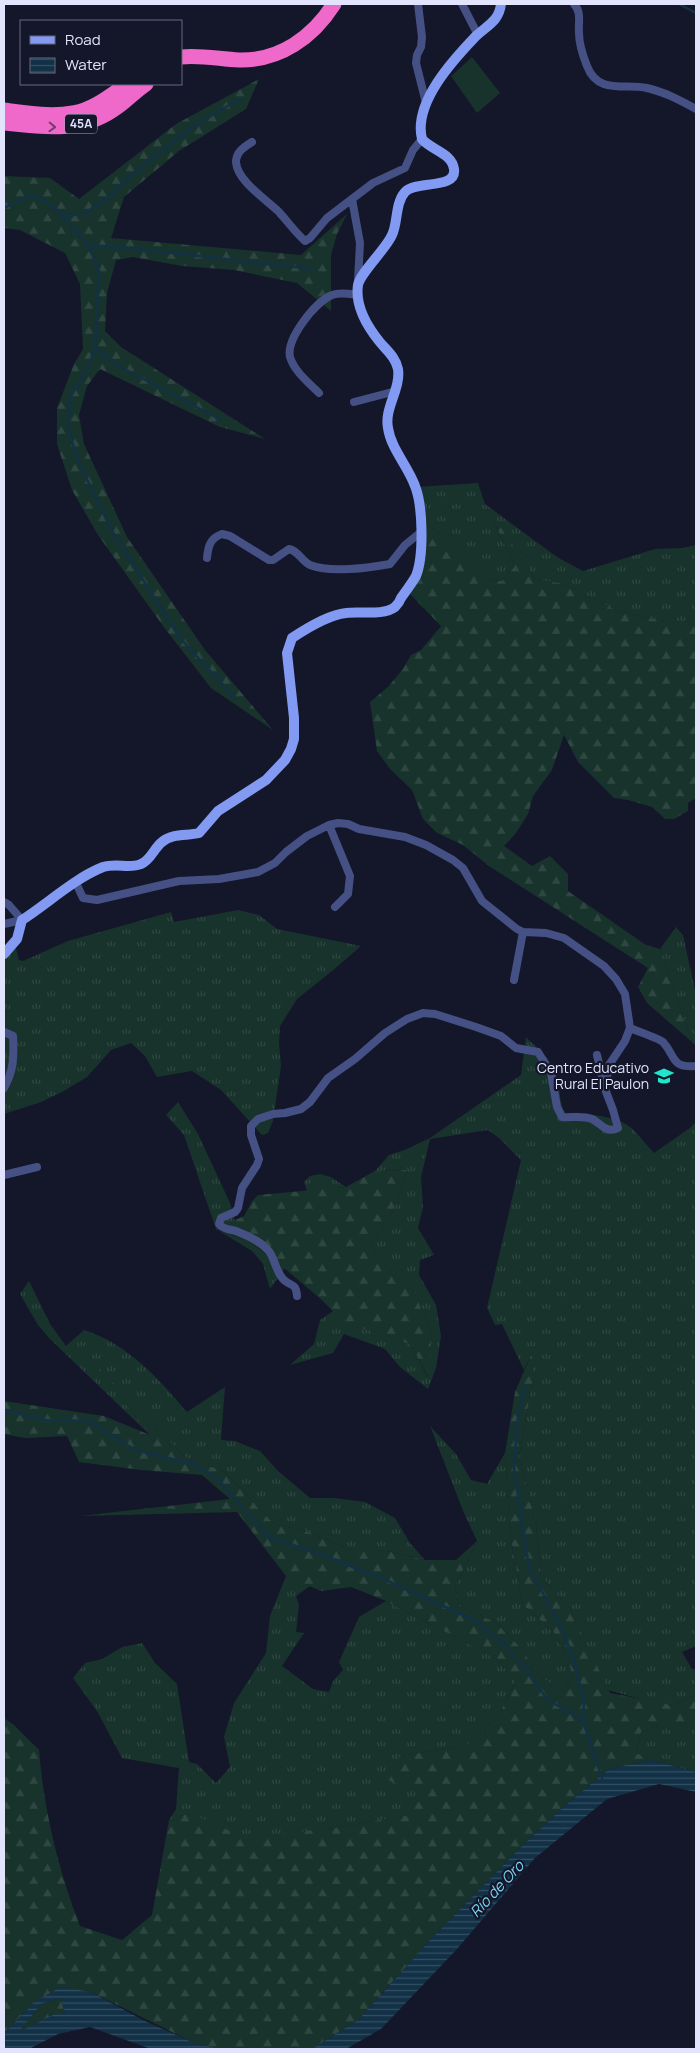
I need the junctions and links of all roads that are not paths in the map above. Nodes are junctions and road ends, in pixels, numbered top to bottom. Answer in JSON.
{"nodes":[{"id":1,"x":334,"y":4,"type":"edge"},
{"id":2,"x":418,"y":4,"type":"edge"},
{"id":3,"x":462,"y":4,"type":"edge"},
{"id":4,"x":501,"y":4,"type":"edge"},
{"id":5,"x":574,"y":4,"type":"edge"},
{"id":6,"x":478,"y":35,"type":"junction"},
{"id":7,"x":182,"y":56,"type":"edge"},
{"id":8,"x":221,"y":58,"type":"junction"},
{"id":9,"x":182,"y":68,"type":"edge"},
{"id":10,"x":126,"y":85,"type":"edge"},
{"id":11,"x":145,"y":85,"type":"edge"},
{"id":12,"x":426,"y":103,"type":"junction"},
{"id":13,"x":696,"y":109,"type":"edge"},
{"id":14,"x":4,"y":110,"type":"edge"},
{"id":15,"x":4,"y":123,"type":"edge"},
{"id":16,"x":422,"y":139,"type":"junction"},
{"id":17,"x":252,"y":142,"type":"dead end"},
{"id":18,"x":352,"y":199,"type":"junction"},
{"id":19,"x":358,"y":284,"type":"junction"},
{"id":20,"x":358,"y":296,"type":"junction"},
{"id":21,"x":396,"y":391,"type":"junction"},
{"id":22,"x":319,"y":393,"type":"dead end"},
{"id":23,"x":354,"y":402,"type":"dead end"},
{"id":24,"x":420,"y":532,"type":"junction"},
{"id":25,"x":207,"y":558,"type":"dead end"},
{"id":26,"x":329,"y":825,"type":"junction"},
{"id":27,"x":76,"y":883,"type":"junction"},
{"id":28,"x":4,"y":902,"type":"edge"},
{"id":29,"x":335,"y":907,"type":"dead end"},
{"id":30,"x":22,"y":920,"type":"junction"},
{"id":31,"x":4,"y":924,"type":"edge"},
{"id":32,"x":523,"y":932,"type":"junction"},
{"id":33,"x":4,"y":954,"type":"edge"},
{"id":34,"x":514,"y":980,"type":"dead end"},
{"id":35,"x":630,"y":1028,"type":"junction"},
{"id":36,"x":4,"y":1032,"type":"edge"},
{"id":37,"x":597,"y":1055,"type":"dead end"},
{"id":38,"x":696,"y":1066,"type":"edge"},
{"id":39,"x":4,"y":1088,"type":"edge"},
{"id":40,"x":605,"y":1089,"type":"junction"},
{"id":41,"x":37,"y":1167,"type":"dead end"},
{"id":42,"x":4,"y":1174,"type":"edge"},
{"id":43,"x":297,"y":1296,"type":"dead end"}],
"edges":[{"from":1,"to":8,"type":"highway"},
{"from":2,"to":12,"type":"street"},
{"from":3,"to":6,"type":"street"},
{"from":4,"to":6,"type":"street"},
{"from":5,"to":13,"type":"street"},
{"from":6,"to":12,"type":"street"},
{"from":7,"to":8,"type":"highway"},
{"from":8,"to":9,"type":"highway"},
{"from":10,"to":14,"type":"highway","number":"45A"},
{"from":15,"to":11,"type":"highway","number":"45A","one_way":true},
{"from":12,"to":16,"type":"street"},
{"from":16,"to":18,"type":"street"},
{"from":16,"to":19,"type":"street"},
{"from":17,"to":18,"type":"street"},
{"from":18,"to":19,"type":"street"},
{"from":19,"to":20,"type":"street"},
{"from":20,"to":21,"type":"street"},
{"from":20,"to":22,"type":"street"},
{"from":21,"to":23,"type":"street"},
{"from":21,"to":24,"type":"street"},
{"from":24,"to":25,"type":"street"},
{"from":24,"to":27,"type":"street"},
{"from":26,"to":27,"type":"street"},
{"from":26,"to":29,"type":"street"},
{"from":26,"to":32,"type":"street"},
{"from":27,"to":30,"type":"street"},
{"from":28,"to":30,"type":"street"},
{"from":30,"to":31,"type":"street"},
{"from":30,"to":33,"type":"street"},
{"from":32,"to":34,"type":"street"},
{"from":32,"to":35,"type":"street"},
{"from":35,"to":38,"type":"street"},
{"from":35,"to":40,"type":"street"},
{"from":36,"to":39,"type":"street"},
{"from":37,"to":40,"type":"street"},
{"from":40,"to":43,"type":"street"},
{"from":41,"to":42,"type":"street"}]}
